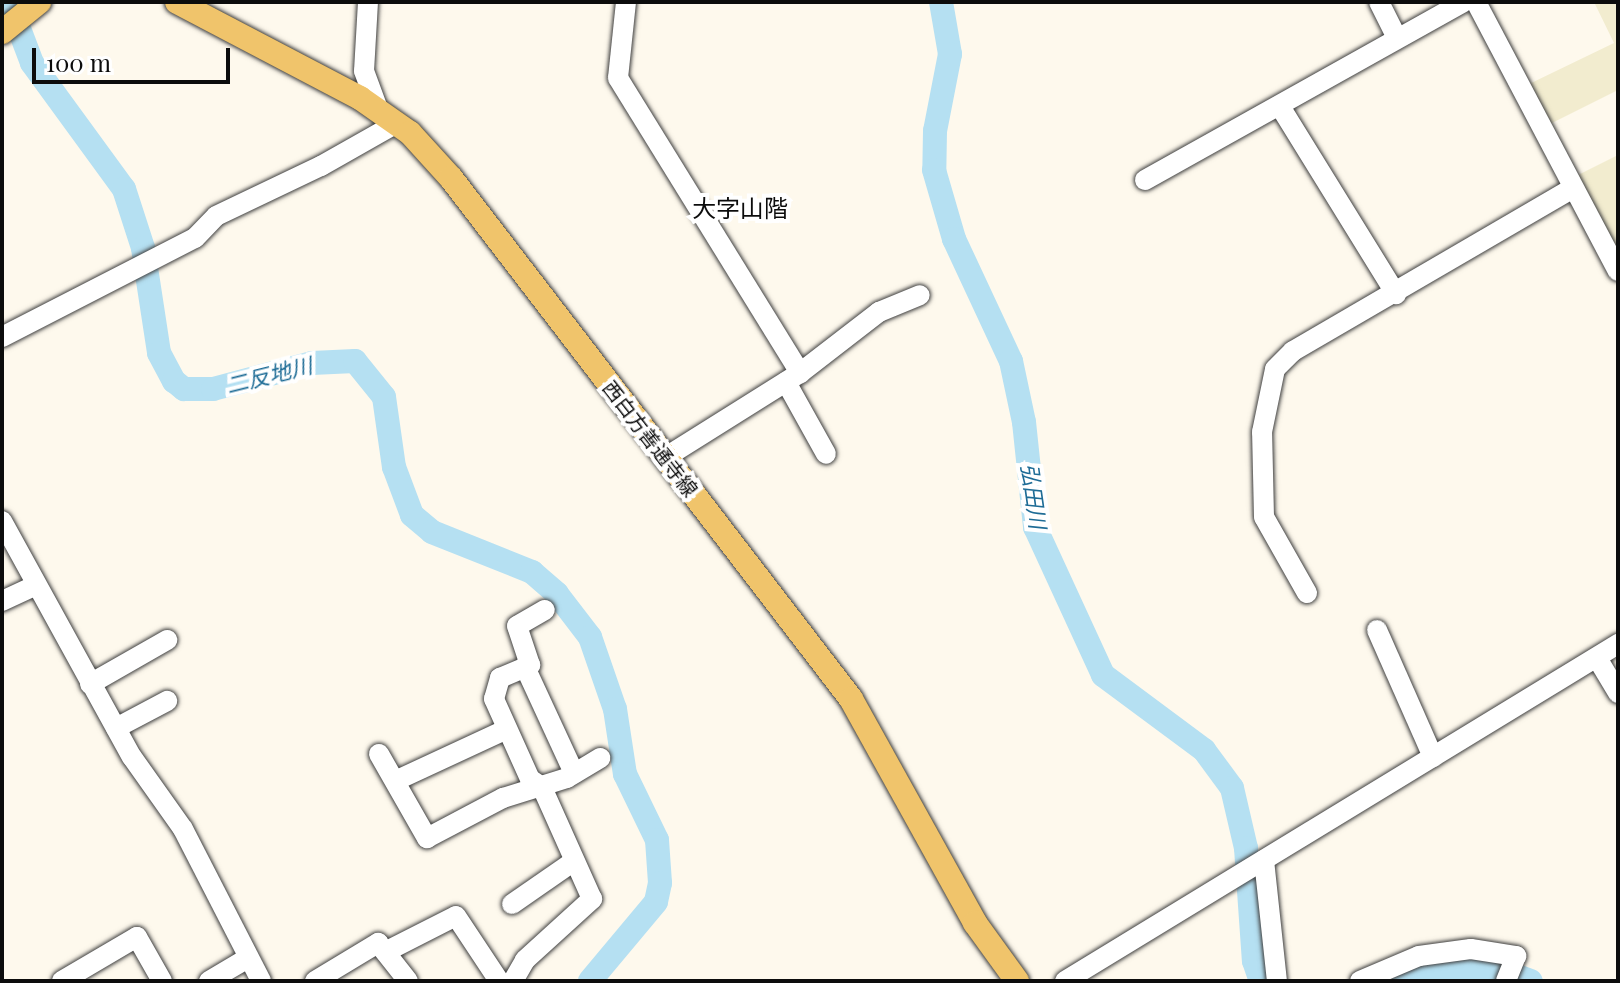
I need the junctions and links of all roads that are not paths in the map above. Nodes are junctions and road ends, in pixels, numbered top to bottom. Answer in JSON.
{"nodes":[{"id":1,"x":39,"y":2,"type":"edge"},
{"id":2,"x":177,"y":2,"type":"edge"},
{"id":3,"x":368,"y":2,"type":"edge"},
{"id":4,"x":626,"y":2,"type":"edge"},
{"id":5,"x":1379,"y":2,"type":"edge"},
{"id":6,"x":1463,"y":2,"type":"edge"},
{"id":7,"x":1476,"y":2,"type":"edge"},
{"id":8,"x":2,"y":32,"type":"edge"},
{"id":9,"x":1397,"y":38,"type":"junction"},
{"id":10,"x":1281,"y":108,"type":"junction"},
{"id":11,"x":388,"y":116,"type":"junction"},
{"id":12,"x":1145,"y":180,"type":"dead end"},
{"id":13,"x":1571,"y":189,"type":"junction"},
{"id":14,"x":1618,"y":271,"type":"edge"},
{"id":15,"x":1396,"y":294,"type":"junction"},
{"id":16,"x":920,"y":295,"type":"dead end"},
{"id":17,"x":2,"y":337,"type":"edge"},
{"id":18,"x":793,"y":378,"type":"junction"},
{"id":19,"x":826,"y":454,"type":"dead end"},
{"id":20,"x":666,"y":457,"type":"junction"},
{"id":21,"x":2,"y":521,"type":"edge"},
{"id":22,"x":36,"y":585,"type":"junction"},
{"id":23,"x":1307,"y":593,"type":"dead end"},
{"id":24,"x":2,"y":601,"type":"edge"},
{"id":25,"x":545,"y":610,"type":"dead end"},
{"id":26,"x":1377,"y":630,"type":"dead end"},
{"id":27,"x":167,"y":640,"type":"dead end"},
{"id":28,"x":1618,"y":644,"type":"edge"},
{"id":29,"x":1597,"y":658,"type":"junction"},
{"id":30,"x":525,"y":667,"type":"junction"},
{"id":31,"x":90,"y":684,"type":"junction"},
{"id":32,"x":1618,"y":693,"type":"edge"},
{"id":33,"x":167,"y":701,"type":"dead end"},
{"id":34,"x":116,"y":728,"type":"junction"},
{"id":35,"x":507,"y":729,"type":"junction"},
{"id":36,"x":379,"y":754,"type":"dead end"},
{"id":37,"x":1433,"y":757,"type":"junction"},
{"id":38,"x":600,"y":758,"type":"dead end"},
{"id":39,"x":574,"y":773,"type":"junction"},
{"id":40,"x":395,"y":781,"type":"junction"},
{"id":41,"x":542,"y":787,"type":"junction"},
{"id":42,"x":574,"y":861,"type":"junction"},
{"id":43,"x":1262,"y":861,"type":"junction"},
{"id":44,"x":512,"y":904,"type":"dead end"},
{"id":45,"x":387,"y":951,"type":"junction"},
{"id":46,"x":248,"y":958,"type":"junction"},
{"id":47,"x":336,"y":976,"type":"edge"},
{"id":48,"x":62,"y":981,"type":"edge"},
{"id":49,"x":162,"y":981,"type":"edge"},
{"id":50,"x":209,"y":981,"type":"edge"},
{"id":51,"x":261,"y":981,"type":"edge"},
{"id":52,"x":315,"y":981,"type":"edge"},
{"id":53,"x":408,"y":981,"type":"edge"},
{"id":54,"x":499,"y":981,"type":"edge"},
{"id":55,"x":513,"y":981,"type":"edge"},
{"id":56,"x":1017,"y":981,"type":"edge"},
{"id":57,"x":1065,"y":981,"type":"edge"},
{"id":58,"x":1277,"y":981,"type":"edge"},
{"id":59,"x":1360,"y":981,"type":"edge"},
{"id":60,"x":1506,"y":981,"type":"edge"}],
"edges":[{"from":1,"to":8,"type":"main road"},
{"from":2,"to":11,"type":"main road","name":"西白方善通寺線"},
{"from":3,"to":11,"type":"street"},
{"from":4,"to":18,"type":"street"},
{"from":5,"to":9,"type":"street"},
{"from":6,"to":9,"type":"street"},
{"from":7,"to":13,"type":"street"},
{"from":9,"to":10,"type":"street"},
{"from":10,"to":12,"type":"street"},
{"from":10,"to":15,"type":"street"},
{"from":11,"to":17,"type":"street"},
{"from":11,"to":20,"type":"main road","name":"西白方善通寺線"},
{"from":13,"to":14,"type":"street"},
{"from":13,"to":15,"type":"street"},
{"from":15,"to":23,"type":"street"},
{"from":16,"to":18,"type":"street"},
{"from":18,"to":19,"type":"street"},
{"from":18,"to":20,"type":"street"},
{"from":20,"to":56,"type":"main road","name":"西白方善通寺線"},
{"from":21,"to":22,"type":"street"},
{"from":22,"to":24,"type":"street"},
{"from":22,"to":31,"type":"street"},
{"from":25,"to":30,"type":"street"},
{"from":26,"to":37,"type":"street"},
{"from":27,"to":31,"type":"street"},
{"from":28,"to":29,"type":"street"},
{"from":29,"to":32,"type":"street"},
{"from":29,"to":37,"type":"street"},
{"from":30,"to":35,"type":"street"},
{"from":30,"to":39,"type":"street"},
{"from":31,"to":34,"type":"street"},
{"from":33,"to":34,"type":"street"},
{"from":34,"to":46,"type":"street"},
{"from":35,"to":40,"type":"street"},
{"from":35,"to":41,"type":"street"},
{"from":36,"to":40,"type":"street"},
{"from":37,"to":43,"type":"street"},
{"from":38,"to":39,"type":"street"},
{"from":39,"to":41,"type":"street"},
{"from":40,"to":41,"type":"street"},
{"from":41,"to":42,"type":"street"},
{"from":42,"to":44,"type":"street"},
{"from":42,"to":55,"type":"street"},
{"from":43,"to":57,"type":"street"},
{"from":43,"to":58,"type":"street"},
{"from":45,"to":47,"type":"street"},
{"from":45,"to":53,"type":"street"},
{"from":45,"to":54,"type":"street"},
{"from":46,"to":50,"type":"street"},
{"from":46,"to":51,"type":"street"},
{"from":47,"to":52,"type":"street"},
{"from":48,"to":49,"type":"street"},
{"from":59,"to":60,"type":"street"}]}
